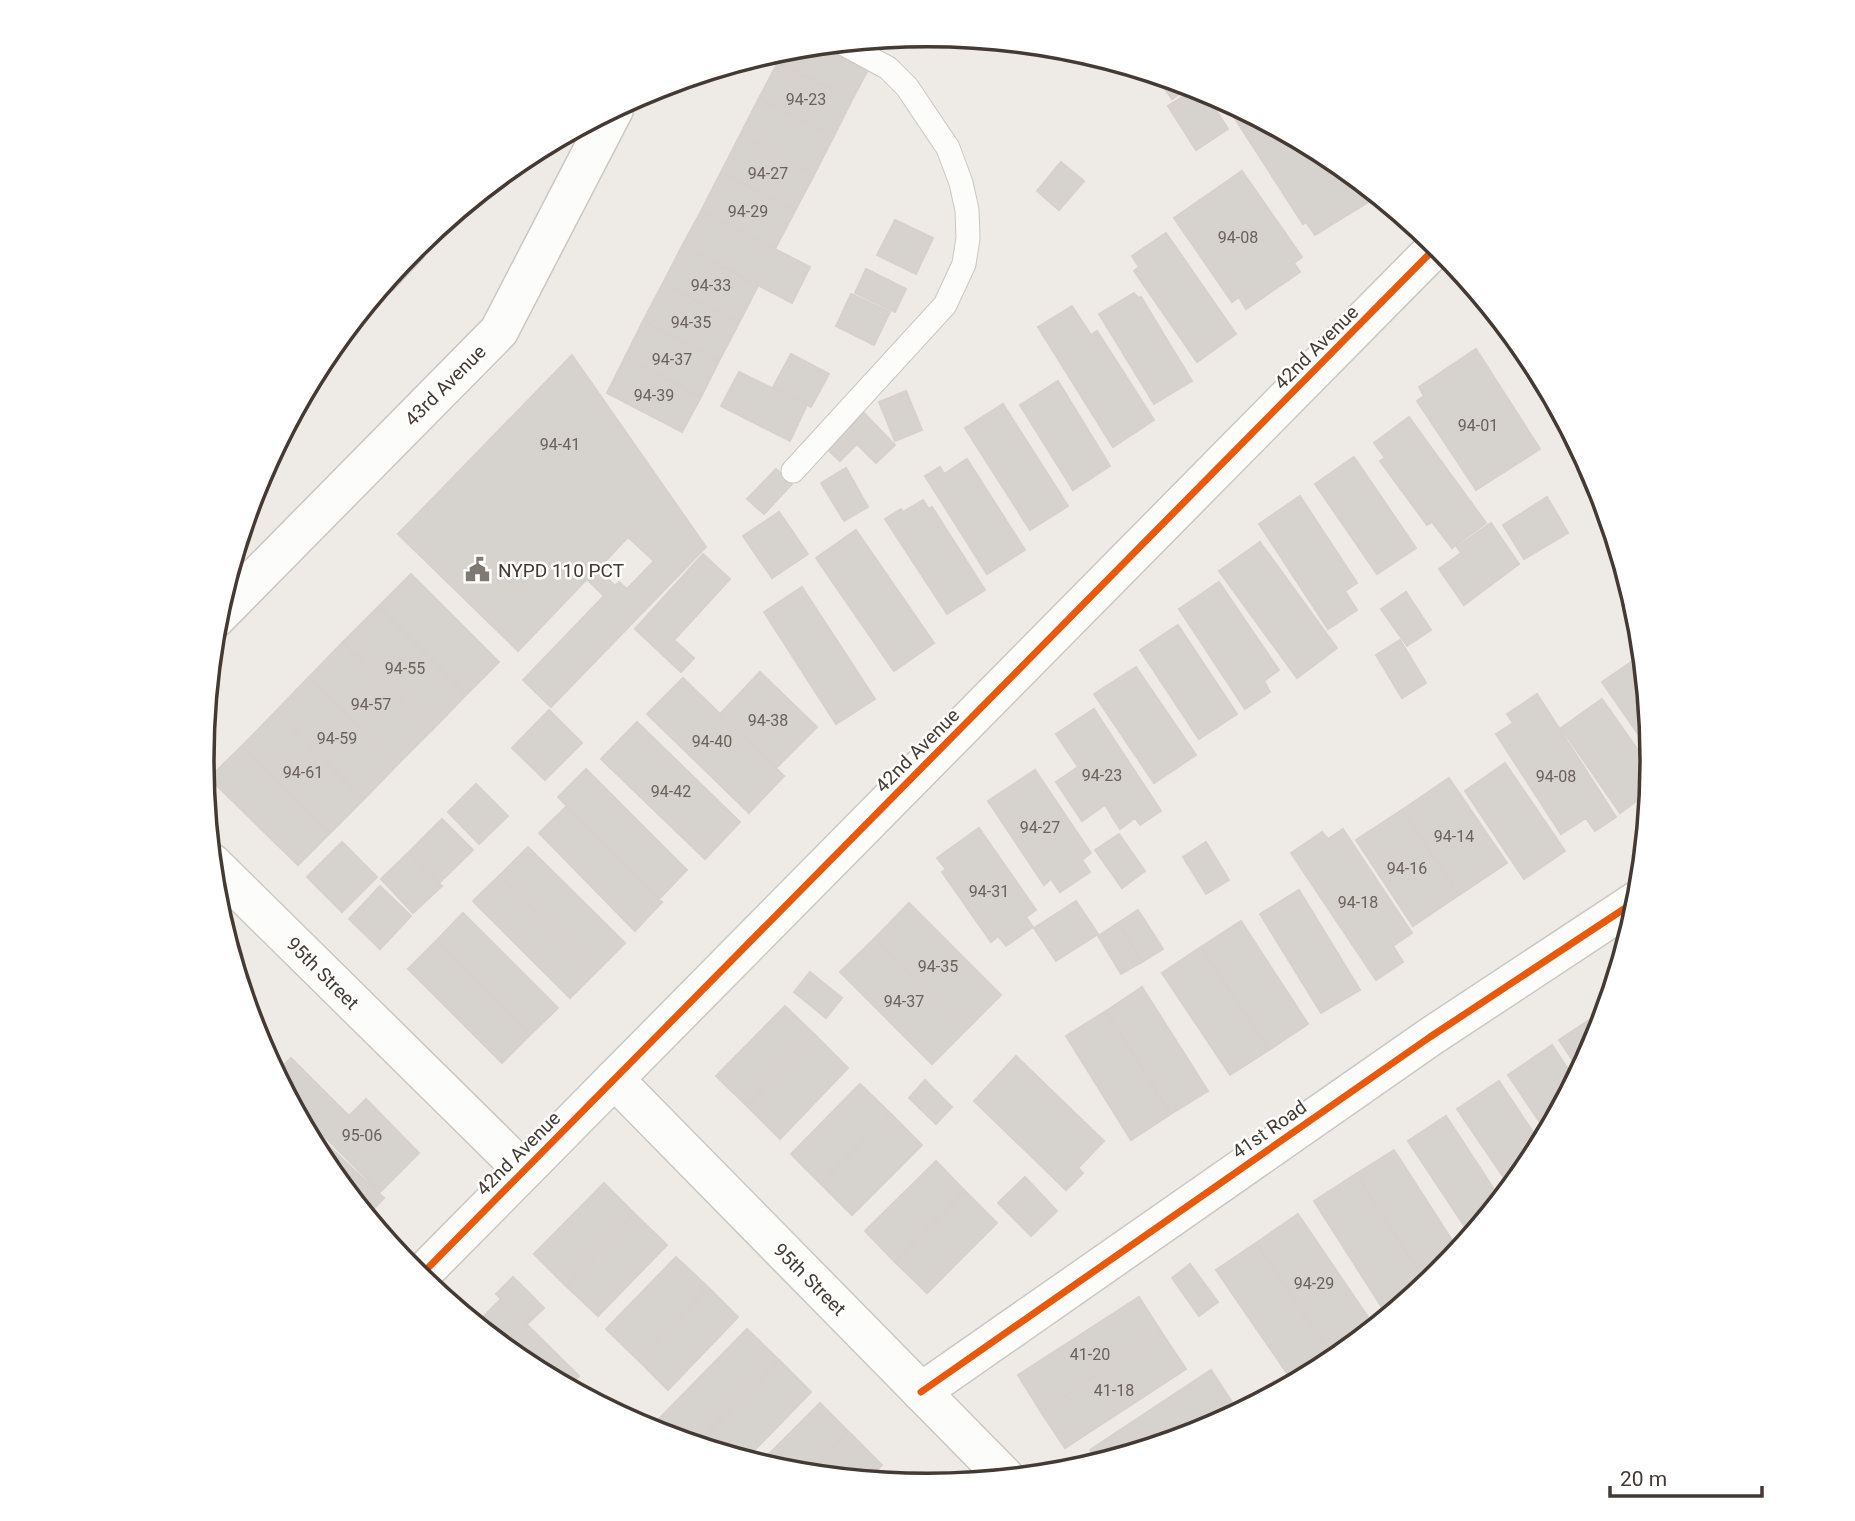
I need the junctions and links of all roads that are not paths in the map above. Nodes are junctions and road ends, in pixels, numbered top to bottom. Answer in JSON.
{"nodes":[{"id":1,"x":857,"y":51,"type":"edge"},
{"id":2,"x":606,"y":124,"type":"edge"},
{"id":3,"x":1429,"y":254,"type":"edge"},
{"id":4,"x":793,"y":471,"type":"dead end"},
{"id":5,"x":233,"y":601,"type":"edge"},
{"id":6,"x":224,"y":874,"type":"edge"},
{"id":7,"x":1625,"y":908,"type":"edge"},
{"id":8,"x":614,"y":1079,"type":"junction"},
{"id":9,"x":523,"y":1170,"type":"junction"},
{"id":10,"x":427,"y":1269,"type":"edge"},
{"id":11,"x":921,"y":1392,"type":"junction"},
{"id":12,"x":998,"y":1470,"type":"edge"}],
"edges":[{"from":1,"to":4,"type":"lane"},
{"from":2,"to":5,"type":"street","name":"43rd Avenue"},
{"from":3,"to":8,"type":"street","name":"42nd Avenue"},
{"from":6,"to":9,"type":"street","name":"95th Street"},
{"from":7,"to":11,"type":"street","name":"41st Road"},
{"from":8,"to":9,"type":"street","name":"42nd Avenue"},
{"from":8,"to":11,"type":"street","name":"95th Street"},
{"from":9,"to":10,"type":"street","name":"42nd Avenue"},
{"from":11,"to":12,"type":"street","name":"95th Street"}]}
